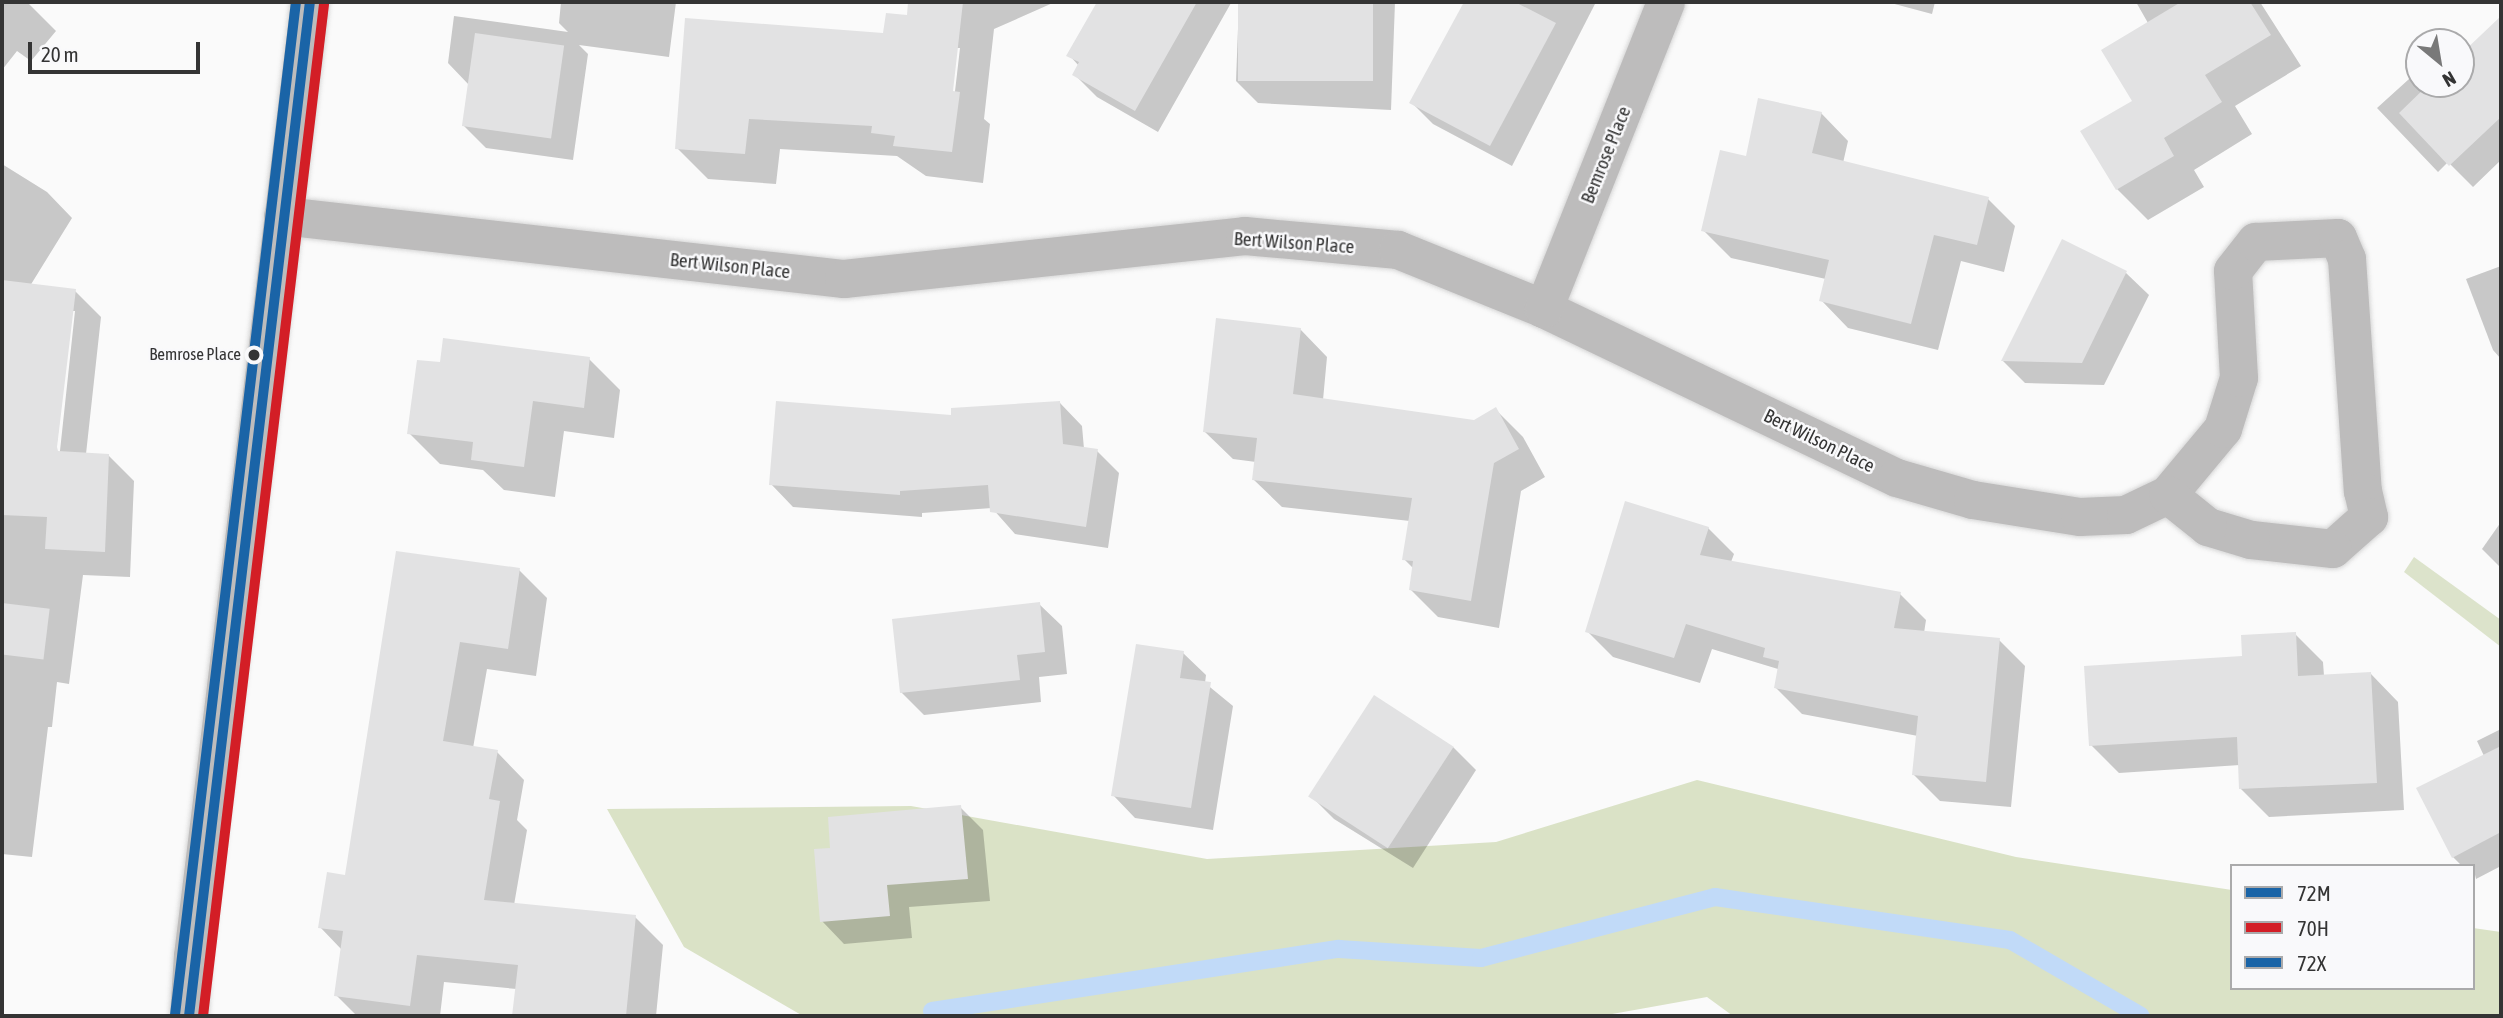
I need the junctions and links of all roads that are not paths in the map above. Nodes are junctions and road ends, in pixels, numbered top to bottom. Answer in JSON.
{"nodes":[{"id":1,"x":310,"y":2,"type":"edge"},
{"id":2,"x":1666,"y":2,"type":"edge"},
{"id":3,"x":283,"y":216,"type":"junction"},
{"id":4,"x":1544,"y":309,"type":"junction"},
{"id":5,"x":2168,"y":495,"type":"junction"},
{"id":6,"x":189,"y":1016,"type":"edge"}],
"edges":[{"from":1,"to":3,"type":"street"},
{"from":2,"to":4,"type":"street","name":"Bemrose Place"},
{"from":3,"to":4,"type":"street","name":"Bert Wilson Place"},
{"from":3,"to":6,"type":"street"},
{"from":4,"to":5,"type":"street","name":"Bert Wilson Place"},
{"from":5,"to":5,"type":"street","name":"Bert Wilson Place"}]}
